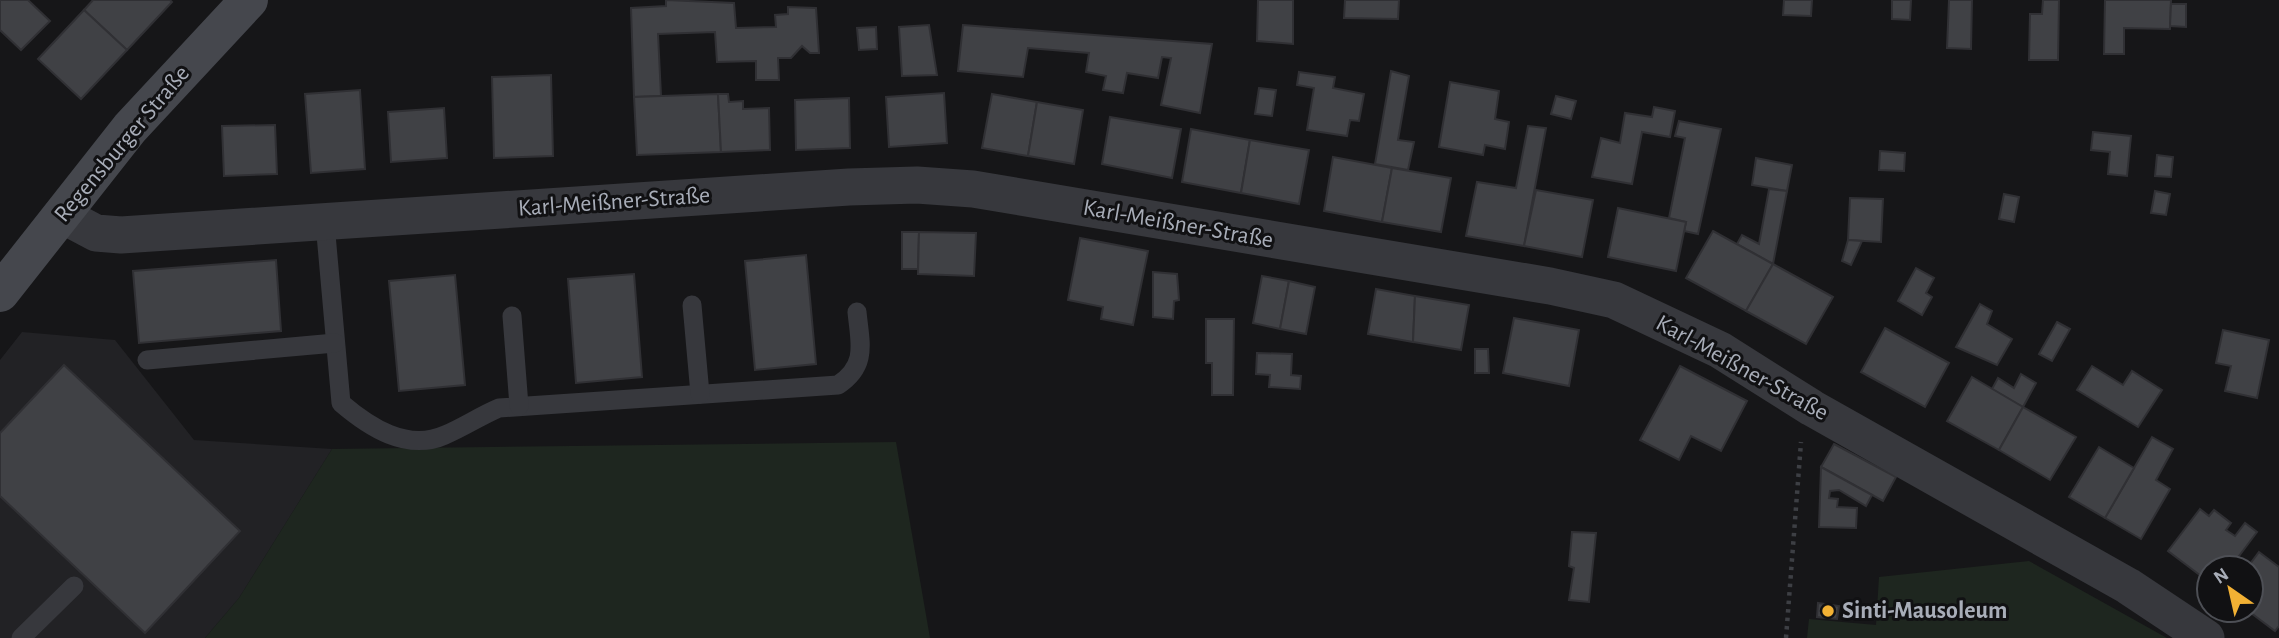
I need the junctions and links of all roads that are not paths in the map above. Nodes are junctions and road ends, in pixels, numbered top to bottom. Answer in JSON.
{"nodes":[{"id":1,"x":249,"y":0,"type":"edge"},
{"id":2,"x":62,"y":215,"type":"junction"},
{"id":3,"x":325,"y":223,"type":"junction"},
{"id":4,"x":0,"y":293,"type":"edge"},
{"id":5,"x":692,"y":305,"type":"dead end"},
{"id":6,"x":857,"y":312,"type":"dead end"},
{"id":7,"x":512,"y":316,"type":"dead end"},
{"id":8,"x":335,"y":343,"type":"junction"},
{"id":9,"x":147,"y":360,"type":"dead end"},
{"id":10,"x":700,"y":394,"type":"junction"},
{"id":11,"x":519,"y":406,"type":"junction"},
{"id":12,"x":74,"y":586,"type":"dead end"},
{"id":13,"x":21,"y":638,"type":"edge"},
{"id":14,"x":2206,"y":638,"type":"edge"}],
"edges":[{"from":1,"to":2,"type":"main road","name":"Regensburger Straße"},
{"from":2,"to":3,"type":"street","name":"Karl-Meißner-Straße"},
{"from":2,"to":4,"type":"main road","name":"Regensburger Straße"},
{"from":3,"to":8,"type":"lane"},
{"from":3,"to":14,"type":"street","name":"Karl-Meißner-Straße"},
{"from":5,"to":10,"type":"lane"},
{"from":6,"to":10,"type":"lane"},
{"from":7,"to":11,"type":"lane"},
{"from":8,"to":9,"type":"lane"},
{"from":8,"to":11,"type":"lane"},
{"from":10,"to":11,"type":"lane"},
{"from":12,"to":13,"type":"lane"}]}
